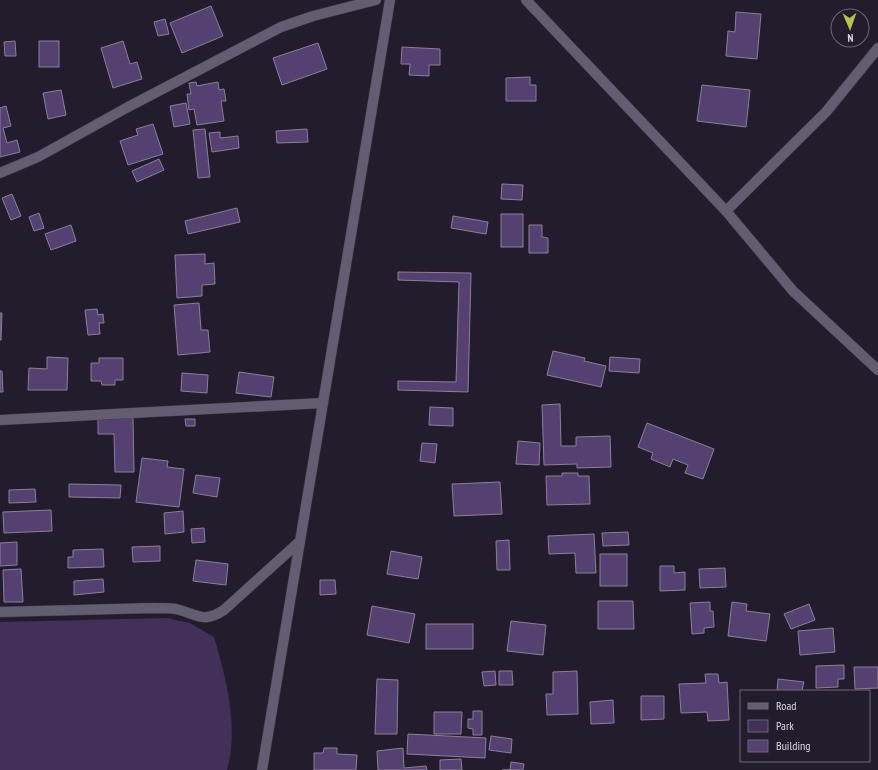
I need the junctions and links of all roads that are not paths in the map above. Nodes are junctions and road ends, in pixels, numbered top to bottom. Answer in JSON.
{"nodes":[{"id":1,"x":376,"y":0,"type":"edge"},
{"id":2,"x":390,"y":0,"type":"edge"},
{"id":3,"x":526,"y":0,"type":"edge"},
{"id":4,"x":878,"y":48,"type":"edge"},
{"id":5,"x":0,"y":173,"type":"edge"},
{"id":6,"x":726,"y":211,"type":"junction"},
{"id":7,"x":878,"y":370,"type":"edge"},
{"id":8,"x":323,"y":403,"type":"junction"},
{"id":9,"x":0,"y":420,"type":"edge"},
{"id":10,"x":298,"y":544,"type":"junction"},
{"id":11,"x":0,"y":612,"type":"edge"},
{"id":12,"x":262,"y":770,"type":"edge"}],
"edges":[{"from":1,"to":5,"type":"street"},
{"from":2,"to":8,"type":"street"},
{"from":3,"to":6,"type":"street"},
{"from":4,"to":6,"type":"street"},
{"from":6,"to":7,"type":"street"},
{"from":8,"to":9,"type":"street"},
{"from":8,"to":10,"type":"street"},
{"from":10,"to":11,"type":"street"},
{"from":10,"to":12,"type":"street"}]}
